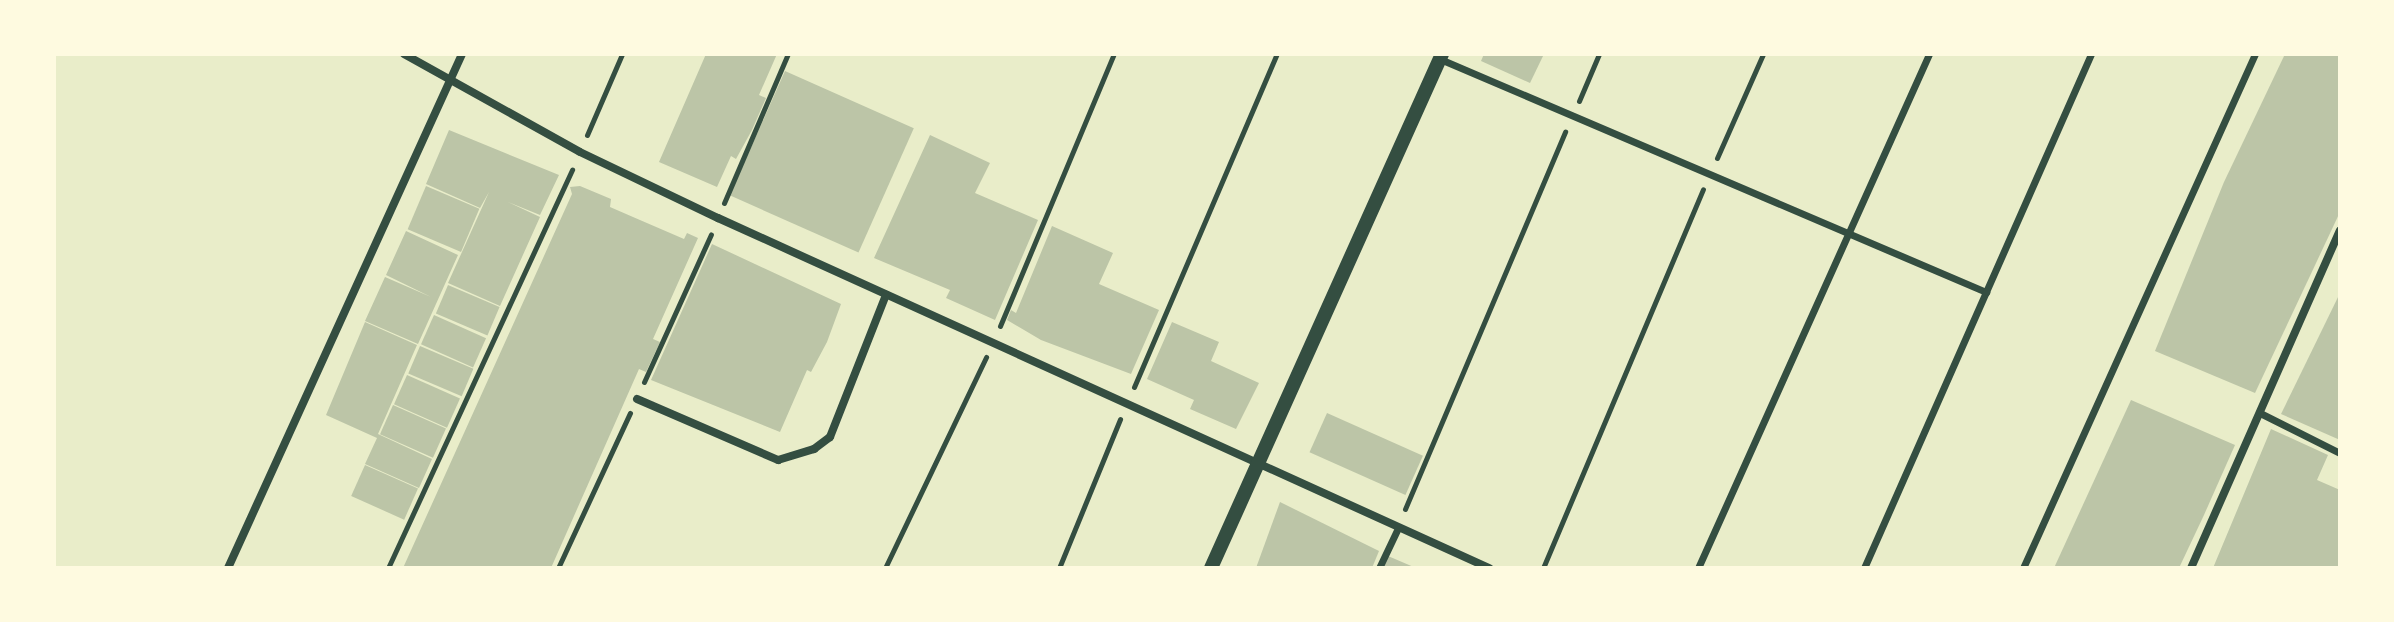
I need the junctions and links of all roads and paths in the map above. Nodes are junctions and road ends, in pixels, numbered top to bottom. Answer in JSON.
{"nodes":[{"id":1,"x":404,"y":54,"type":"edge"},
{"id":2,"x":462,"y":54,"type":"edge"},
{"id":3,"x":622,"y":54,"type":"edge"},
{"id":4,"x":788,"y":54,"type":"edge"},
{"id":5,"x":1114,"y":54,"type":"edge"},
{"id":6,"x":1277,"y":54,"type":"edge"},
{"id":7,"x":1599,"y":54,"type":"edge"},
{"id":8,"x":1763,"y":54,"type":"edge"},
{"id":9,"x":1929,"y":54,"type":"edge"},
{"id":10,"x":2091,"y":54,"type":"edge"},
{"id":11,"x":2255,"y":54,"type":"edge"},
{"id":12,"x":1441,"y":56,"type":"edge"},
{"id":13,"x":451,"y":78,"type":"junction"},
{"id":14,"x":1573,"y":114,"type":"junction"},
{"id":15,"x":580,"y":152,"type":"junction"},
{"id":16,"x":1710,"y":172,"type":"junction"},
{"id":17,"x":718,"y":218,"type":"junction"},
{"id":18,"x":2340,"y":230,"type":"edge"},
{"id":19,"x":1847,"y":235,"type":"junction"},
{"id":20,"x":1986,"y":292,"type":"junction"},
{"id":21,"x":886,"y":295,"type":"junction"},
{"id":22,"x":992,"y":344,"type":"junction"},
{"id":23,"x":637,"y":399,"type":"junction"},
{"id":24,"x":1127,"y":403,"type":"junction"},
{"id":25,"x":2260,"y":413,"type":"junction"},
{"id":26,"x":2340,"y":453,"type":"edge"},
{"id":27,"x":1262,"y":464,"type":"junction"},
{"id":28,"x":1398,"y":528,"type":"junction"},
{"id":29,"x":228,"y":568,"type":"edge"},
{"id":30,"x":388,"y":568,"type":"edge"},
{"id":31,"x":558,"y":568,"type":"edge"},
{"id":32,"x":885,"y":568,"type":"edge"},
{"id":33,"x":1059,"y":568,"type":"edge"},
{"id":34,"x":1211,"y":568,"type":"edge"},
{"id":35,"x":1379,"y":568,"type":"edge"},
{"id":36,"x":1489,"y":568,"type":"edge"},
{"id":37,"x":1543,"y":568,"type":"edge"},
{"id":38,"x":1698,"y":568,"type":"edge"},
{"id":39,"x":1864,"y":568,"type":"edge"},
{"id":40,"x":2023,"y":568,"type":"edge"},
{"id":41,"x":2191,"y":568,"type":"edge"}],
"edges":[{"from":1,"to":13,"type":"street"},
{"from":2,"to":13,"type":"street"},
{"from":3,"to":15,"type":"path"},
{"from":4,"to":17,"type":"path"},
{"from":5,"to":22,"type":"path"},
{"from":6,"to":24,"type":"path"},
{"from":7,"to":14,"type":"path"},
{"from":8,"to":16,"type":"path"},
{"from":9,"to":19,"type":"street"},
{"from":10,"to":20,"type":"street"},
{"from":11,"to":40,"type":"street"},
{"from":12,"to":14,"type":"street"},
{"from":12,"to":27,"type":"street"},
{"from":13,"to":15,"type":"street"},
{"from":13,"to":29,"type":"street"},
{"from":14,"to":16,"type":"street"},
{"from":14,"to":28,"type":"path"},
{"from":15,"to":17,"type":"street"},
{"from":15,"to":30,"type":"path"},
{"from":16,"to":19,"type":"street"},
{"from":16,"to":37,"type":"path"},
{"from":17,"to":21,"type":"street"},
{"from":17,"to":23,"type":"path"},
{"from":18,"to":25,"type":"street"},
{"from":19,"to":20,"type":"street"},
{"from":19,"to":38,"type":"street"},
{"from":20,"to":39,"type":"street"},
{"from":21,"to":22,"type":"street"},
{"from":21,"to":23,"type":"street"},
{"from":22,"to":24,"type":"street"},
{"from":22,"to":32,"type":"path"},
{"from":23,"to":31,"type":"path"},
{"from":24,"to":27,"type":"street"},
{"from":24,"to":33,"type":"path"},
{"from":25,"to":26,"type":"street"},
{"from":25,"to":41,"type":"street"},
{"from":27,"to":28,"type":"street"},
{"from":27,"to":34,"type":"street"},
{"from":28,"to":35,"type":"street"},
{"from":28,"to":36,"type":"street"}]}
